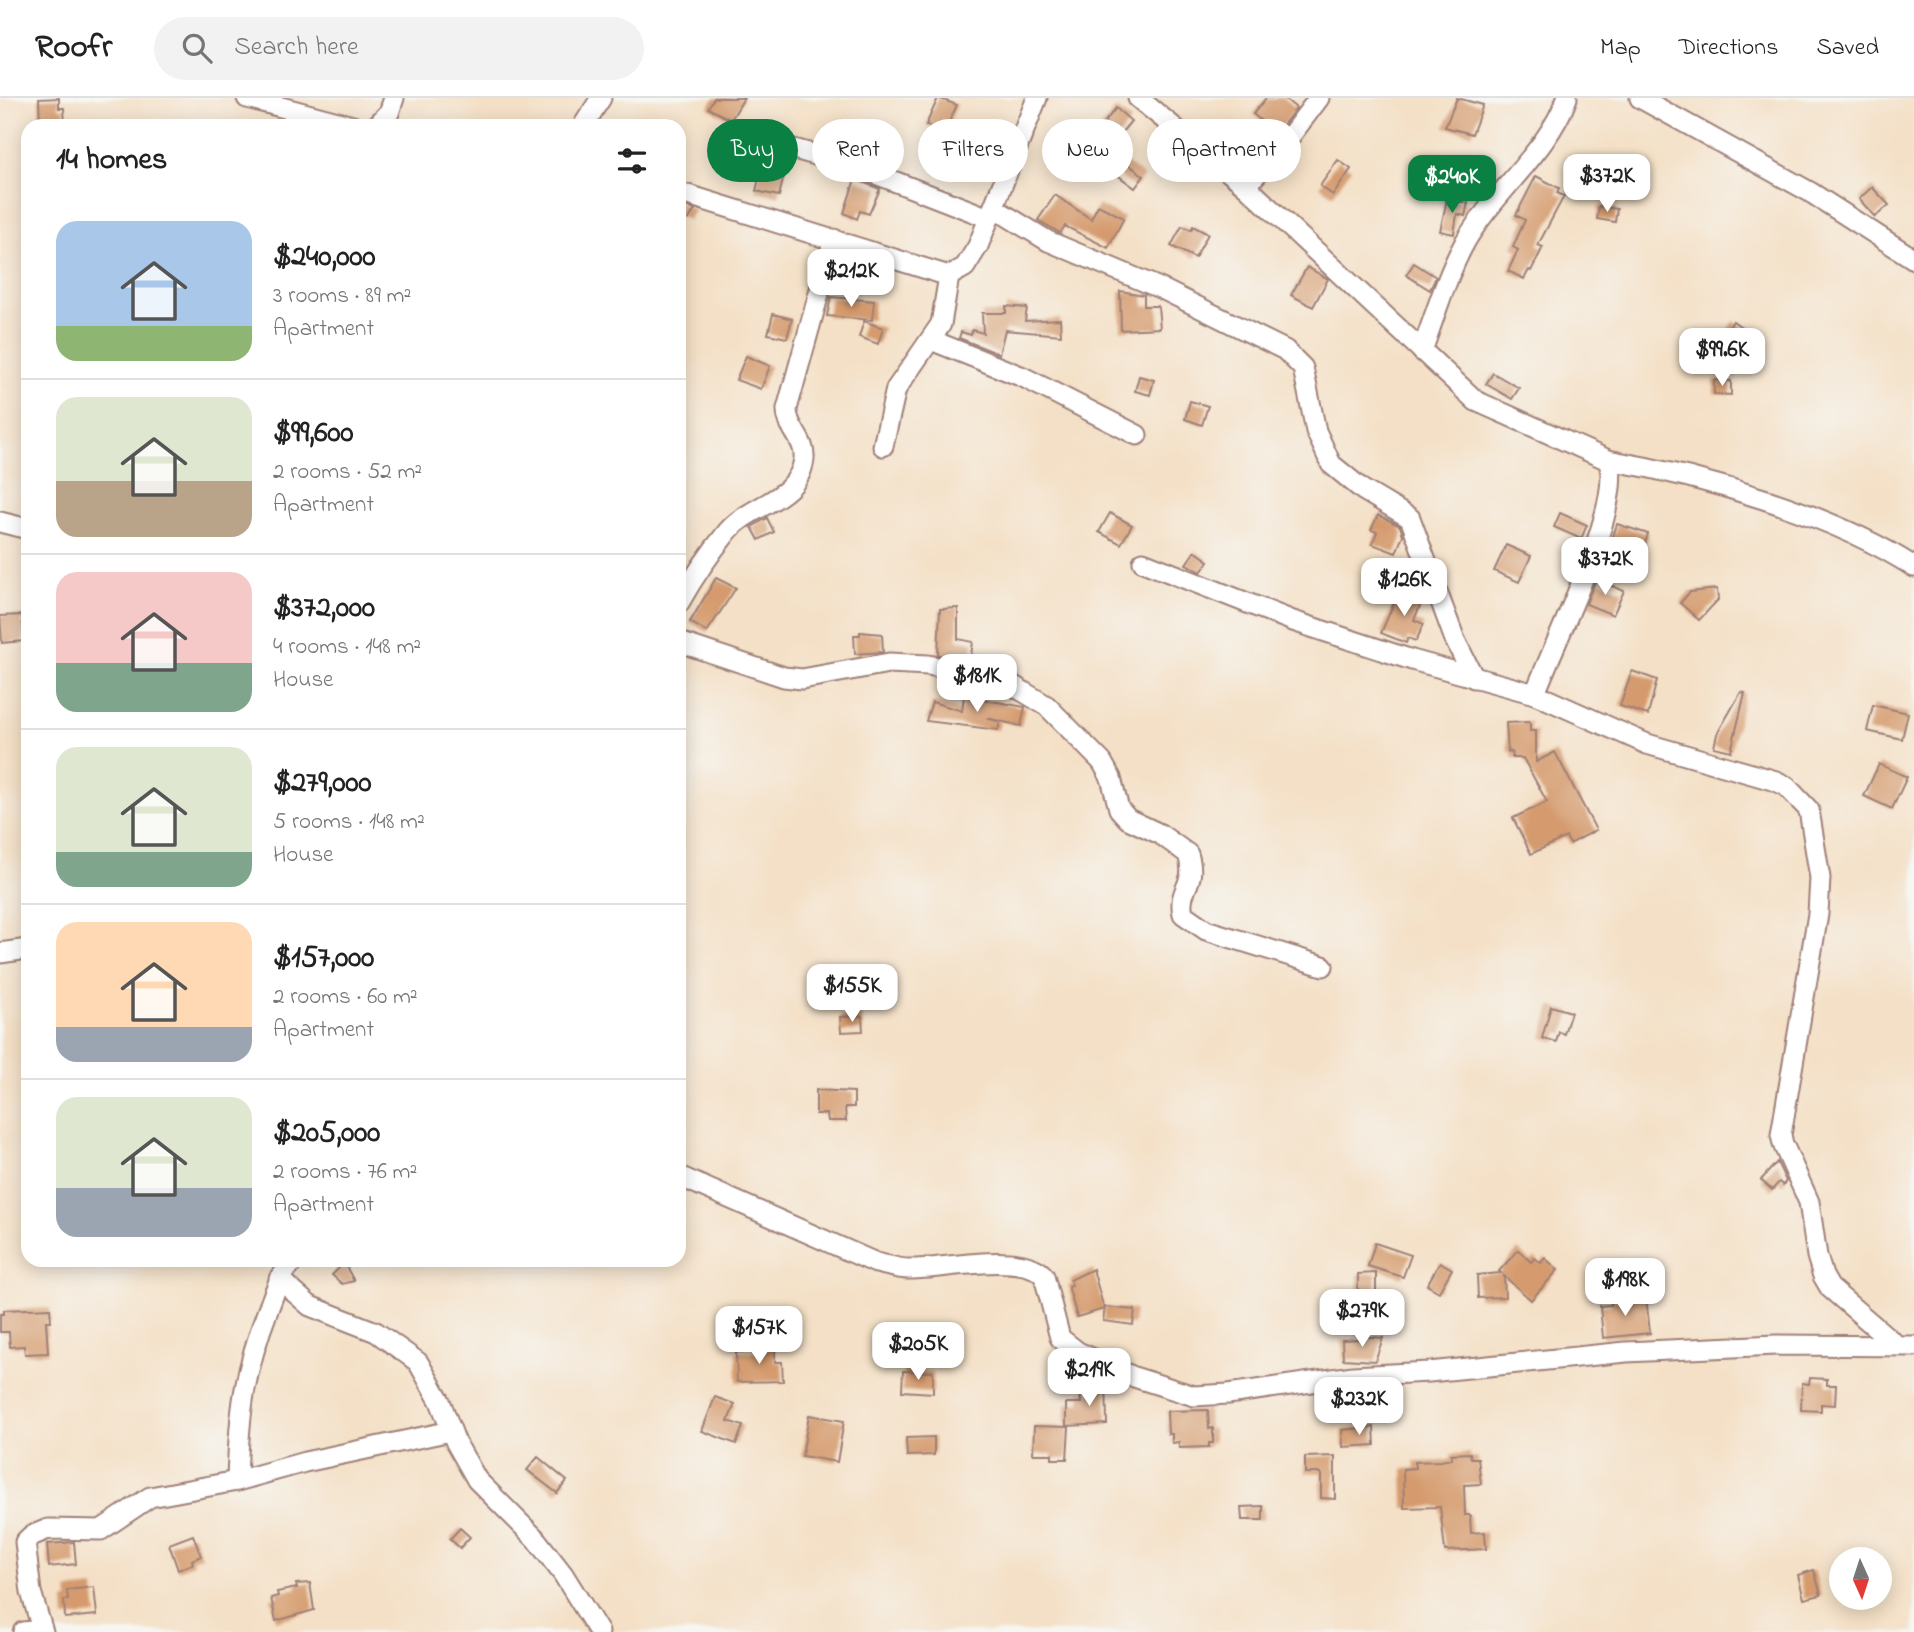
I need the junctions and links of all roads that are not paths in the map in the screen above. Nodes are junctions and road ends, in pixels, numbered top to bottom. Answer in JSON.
{"nodes":[{"id":1,"x":247,"y":98,"type":"edge"},
{"id":2,"x":394,"y":98,"type":"edge"},
{"id":3,"x":601,"y":98,"type":"edge"},
{"id":4,"x":1037,"y":98,"type":"edge"},
{"id":5,"x":1138,"y":98,"type":"edge"},
{"id":6,"x":1319,"y":98,"type":"edge"},
{"id":7,"x":1567,"y":98,"type":"edge"},
{"id":8,"x":1652,"y":101,"type":"edge"},
{"id":9,"x":326,"y":119,"type":"edge"},
{"id":10,"x":383,"y":119,"type":"edge"},
{"id":11,"x":588,"y":119,"type":"edge"},
{"id":12,"x":798,"y":150,"type":"edge"},
{"id":13,"x":1246,"y":186,"type":"junction"},
{"id":14,"x":688,"y":195,"type":"dead end"},
{"id":15,"x":992,"y":213,"type":"junction"},
{"id":16,"x":834,"y":239,"type":"junction"},
{"id":17,"x":1914,"y":259,"type":"edge"},
{"id":18,"x":949,"y":276,"type":"junction"},
{"id":19,"x":931,"y":340,"type":"junction"},
{"id":20,"x":1422,"y":351,"type":"junction"},
{"id":21,"x":1137,"y":435,"type":"dead end"},
{"id":22,"x":883,"y":446,"type":"dead end"},
{"id":23,"x":1608,"y":460,"type":"junction"},
{"id":24,"x":0,"y":522,"type":"edge"},
{"id":25,"x":21,"y":527,"type":"edge"},
{"id":26,"x":1143,"y":562,"type":"dead end"},
{"id":27,"x":1914,"y":567,"type":"edge"},
{"id":28,"x":686,"y":593,"type":"edge"},
{"id":29,"x":686,"y":644,"type":"edge"},
{"id":30,"x":1474,"y":678,"type":"junction"},
{"id":31,"x":1535,"y":694,"type":"junction"},
{"id":32,"x":21,"y":949,"type":"edge"},
{"id":33,"x":0,"y":953,"type":"edge"},
{"id":34,"x":1322,"y":966,"type":"dead end"},
{"id":35,"x":686,"y":1179,"type":"edge"},
{"id":36,"x":289,"y":1267,"type":"edge"},
{"id":37,"x":279,"y":1279,"type":"junction"},
{"id":38,"x":1905,"y":1345,"type":"edge"},
{"id":39,"x":451,"y":1431,"type":"junction"},
{"id":40,"x":237,"y":1481,"type":"junction"},
{"id":41,"x":36,"y":1631,"type":"edge"},
{"id":42,"x":599,"y":1632,"type":"edge"}],
"edges":[{"from":1,"to":9,"type":"street"},
{"from":2,"to":10,"type":"street"},
{"from":3,"to":11,"type":"street"},
{"from":4,"to":15,"type":"street"},
{"from":5,"to":13,"type":"street"},
{"from":6,"to":13,"type":"street"},
{"from":7,"to":20,"type":"street"},
{"from":8,"to":17,"type":"street"},
{"from":12,"to":15,"type":"street"},
{"from":13,"to":20,"type":"street"},
{"from":14,"to":16,"type":"street"},
{"from":15,"to":18,"type":"street"},
{"from":15,"to":30,"type":"street"},
{"from":16,"to":18,"type":"street"},
{"from":16,"to":28,"type":"street"},
{"from":18,"to":19,"type":"street"},
{"from":19,"to":21,"type":"street"},
{"from":19,"to":22,"type":"street"},
{"from":20,"to":23,"type":"street"},
{"from":23,"to":27,"type":"street"},
{"from":23,"to":31,"type":"street"},
{"from":24,"to":25,"type":"street"},
{"from":26,"to":30,"type":"street"},
{"from":29,"to":34,"type":"street"},
{"from":30,"to":31,"type":"street"},
{"from":31,"to":38,"type":"street"},
{"from":32,"to":33,"type":"street"},
{"from":35,"to":38,"type":"street"},
{"from":36,"to":37,"type":"street"},
{"from":37,"to":39,"type":"street"},
{"from":37,"to":40,"type":"street"},
{"from":39,"to":40,"type":"street"},
{"from":39,"to":42,"type":"street"},
{"from":40,"to":41,"type":"street"}]}
